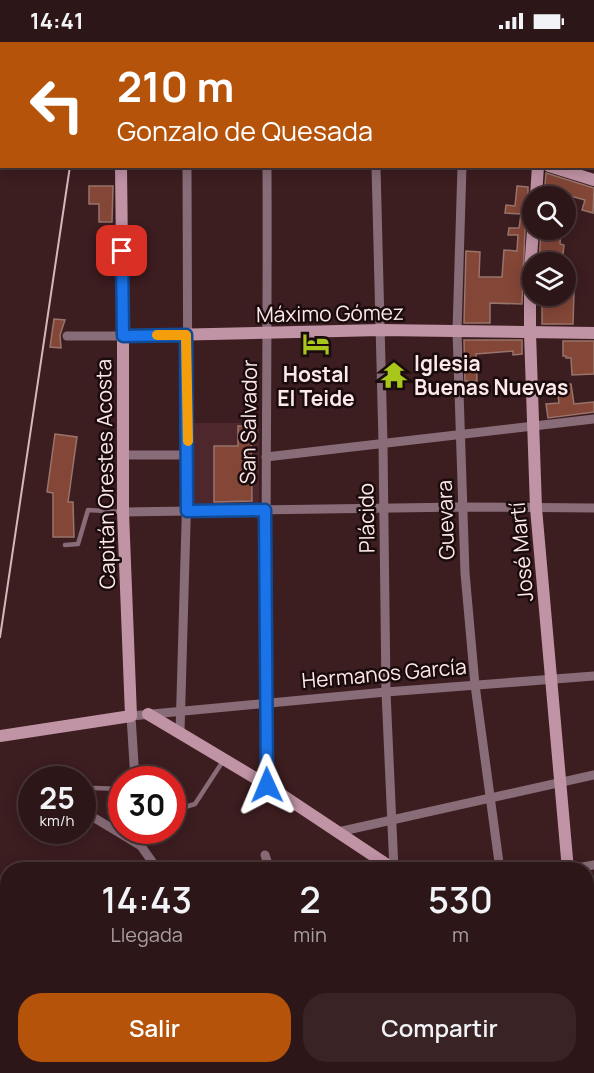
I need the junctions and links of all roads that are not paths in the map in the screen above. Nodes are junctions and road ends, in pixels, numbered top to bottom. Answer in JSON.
{"nodes":[{"id":1,"x":121,"y":168,"type":"edge"},
{"id":2,"x":187,"y":168,"type":"edge"},
{"id":3,"x":267,"y":168,"type":"edge"},
{"id":4,"x":376,"y":168,"type":"edge"},
{"id":5,"x":462,"y":168,"type":"edge"},
{"id":6,"x":538,"y":168,"type":"edge"},
{"id":7,"x":555,"y":168,"type":"edge"},
{"id":8,"x":594,"y":180,"type":"edge"},
{"id":9,"x":537,"y":186,"type":"edge"},
{"id":10,"x":532,"y":240,"type":"edge"},
{"id":11,"x":381,"y":330,"type":"junction"},
{"id":12,"x":457,"y":331,"type":"junction"},
{"id":13,"x":530,"y":333,"type":"junction"},
{"id":14,"x":594,"y":333,"type":"edge"},
{"id":15,"x":268,"y":334,"type":"junction"},
{"id":16,"x":186,"y":335,"type":"junction"},
{"id":17,"x":68,"y":336,"type":"dead end"},
{"id":18,"x":123,"y":336,"type":"junction"},
{"id":19,"x":594,"y":419,"type":"edge"},
{"id":20,"x":534,"y":427,"type":"junction"},
{"id":21,"x":460,"y":434,"type":"junction"},
{"id":22,"x":383,"y":443,"type":"junction"},
{"id":23,"x":123,"y":455,"type":"junction"},
{"id":24,"x":188,"y":455,"type":"junction"},
{"id":25,"x":266,"y":457,"type":"junction"},
{"id":26,"x":464,"y":507,"type":"junction"},
{"id":27,"x":536,"y":508,"type":"junction"},
{"id":28,"x":594,"y":508,"type":"edge"},
{"id":29,"x":384,"y":509,"type":"junction"},
{"id":30,"x":265,"y":510,"type":"junction"},
{"id":31,"x":187,"y":511,"type":"junction"},
{"id":32,"x":123,"y":512,"type":"junction"},
{"id":33,"x":65,"y":545,"type":"dead end"},
{"id":34,"x":594,"y":676,"type":"edge"},
{"id":35,"x":552,"y":679,"type":"junction"},
{"id":36,"x":475,"y":685,"type":"junction"},
{"id":37,"x":386,"y":692,"type":"junction"},
{"id":38,"x":265,"y":704,"type":"junction"},
{"id":39,"x":180,"y":711,"type":"junction"},
{"id":40,"x":148,"y":714,"type":"junction"},
{"id":41,"x":131,"y":716,"type":"junction"},
{"id":42,"x":180,"y":732,"type":"junction"},
{"id":43,"x":0,"y":736,"type":"edge"},
{"id":44,"x":224,"y":759,"type":"junction"},
{"id":45,"x":134,"y":766,"type":"edge"},
{"id":46,"x":594,"y":775,"type":"edge"},
{"id":47,"x":560,"y":783,"type":"junction"},
{"id":48,"x":267,"y":785,"type":"junction"},
{"id":49,"x":489,"y":798,"type":"junction"},
{"id":50,"x":186,"y":807,"type":"edge"},
{"id":51,"x":96,"y":819,"type":"edge"},
{"id":52,"x":392,"y":819,"type":"junction"},
{"id":53,"x":338,"y":831,"type":"junction"},
{"id":54,"x":141,"y":846,"type":"joint"},
{"id":55,"x":266,"y":855,"type":"dead end"},
{"id":56,"x":152,"y":862,"type":"edge"},
{"id":57,"x":268,"y":862,"type":"edge"},
{"id":58,"x":383,"y":862,"type":"edge"},
{"id":59,"x":394,"y":862,"type":"edge"},
{"id":60,"x":499,"y":862,"type":"edge"},
{"id":61,"x":566,"y":862,"type":"edge"}],
"edges":[{"from":1,"to":18,"type":"street","name":"Capitán Orestes Acosta"},
{"from":2,"to":16,"type":"street"},
{"from":3,"to":15,"type":"street","name":"San Salvador"},
{"from":4,"to":11,"type":"street","name":"Plácido"},
{"from":5,"to":12,"type":"street","name":"Guevara"},
{"from":6,"to":9,"type":"street"},
{"from":7,"to":8,"type":"street"},
{"from":10,"to":13,"type":"street","name":"José Martí"},
{"from":11,"to":12,"type":"street","name":"Máximo Gómez"},
{"from":11,"to":15,"type":"street","name":"Máximo Gómez"},
{"from":11,"to":22,"type":"street","name":"Plácido"},
{"from":12,"to":13,"type":"street","name":"Máximo Gómez"},
{"from":12,"to":21,"type":"street","name":"Guevara"},
{"from":13,"to":14,"type":"street","name":"Máximo Gómez"},
{"from":13,"to":20,"type":"street","name":"José Martí"},
{"from":15,"to":16,"type":"street","name":"Máximo Gómez"},
{"from":15,"to":25,"type":"street","name":"San Salvador"},
{"from":16,"to":18,"type":"street","name":"Máximo Gómez"},
{"from":16,"to":24,"type":"street"},
{"from":17,"to":18,"type":"street","name":"Máximo Gómez"},
{"from":18,"to":23,"type":"street","name":"Capitán Orestes Acosta"},
{"from":19,"to":20,"type":"street"},
{"from":20,"to":21,"type":"street"},
{"from":20,"to":27,"type":"street","name":"José Martí"},
{"from":21,"to":22,"type":"street"},
{"from":21,"to":26,"type":"street","name":"Guevara"},
{"from":22,"to":25,"type":"street"},
{"from":22,"to":29,"type":"street","name":"Plácido"},
{"from":23,"to":24,"type":"street"},
{"from":23,"to":32,"type":"street","name":"Capitán Orestes Acosta"},
{"from":24,"to":31,"type":"street"},
{"from":25,"to":30,"type":"street","name":"San Salvador"},
{"from":26,"to":27,"type":"street"},
{"from":26,"to":29,"type":"street"},
{"from":26,"to":36,"type":"street","name":"Guevara"},
{"from":27,"to":28,"type":"street"},
{"from":27,"to":35,"type":"street","name":"José Martí"},
{"from":29,"to":30,"type":"street"},
{"from":29,"to":37,"type":"street","name":"Plácido"},
{"from":30,"to":31,"type":"street"},
{"from":30,"to":38,"type":"street","name":"San Salvador"},
{"from":31,"to":32,"type":"street"},
{"from":31,"to":39,"type":"street"},
{"from":32,"to":33,"type":"lane"},
{"from":32,"to":41,"type":"street","name":"Capitán Orestes Acosta"},
{"from":34,"to":35,"type":"street","name":"Hermanos García"},
{"from":35,"to":36,"type":"street","name":"Hermanos García"},
{"from":35,"to":47,"type":"street","name":"José Martí"},
{"from":36,"to":37,"type":"street","name":"Hermanos García"},
{"from":36,"to":49,"type":"street","name":"Guevara"},
{"from":37,"to":38,"type":"street","name":"Hermanos García"},
{"from":37,"to":52,"type":"street","name":"Plácido"},
{"from":38,"to":39,"type":"street","name":"Hermanos García"},
{"from":38,"to":48,"type":"street","name":"San Salvador"},
{"from":39,"to":40,"type":"street","name":"Hermanos García"},
{"from":39,"to":42,"type":"street"},
{"from":40,"to":41,"type":"street","name":"Hermanos García"},
{"from":40,"to":42,"type":"street"},
{"from":41,"to":43,"type":"street","name":"Hermanos García"},
{"from":41,"to":45,"type":"street","name":"Capitán Orestes Acosta"},
{"from":42,"to":44,"type":"street"},
{"from":44,"to":48,"type":"street"},
{"from":44,"to":50,"type":"lane"},
{"from":46,"to":47,"type":"street"},
{"from":47,"to":49,"type":"street"},
{"from":47,"to":61,"type":"street","name":"José Martí"},
{"from":48,"to":53,"type":"street"},
{"from":49,"to":52,"type":"street"},
{"from":49,"to":60,"type":"street","name":"Guevara"},
{"from":51,"to":54,"type":"street"},
{"from":52,"to":53,"type":"street"},
{"from":52,"to":59,"type":"street","name":"Plácido"},
{"from":53,"to":58,"type":"street"},
{"from":54,"to":56,"type":"street"},
{"from":55,"to":57,"type":"street"}]}
